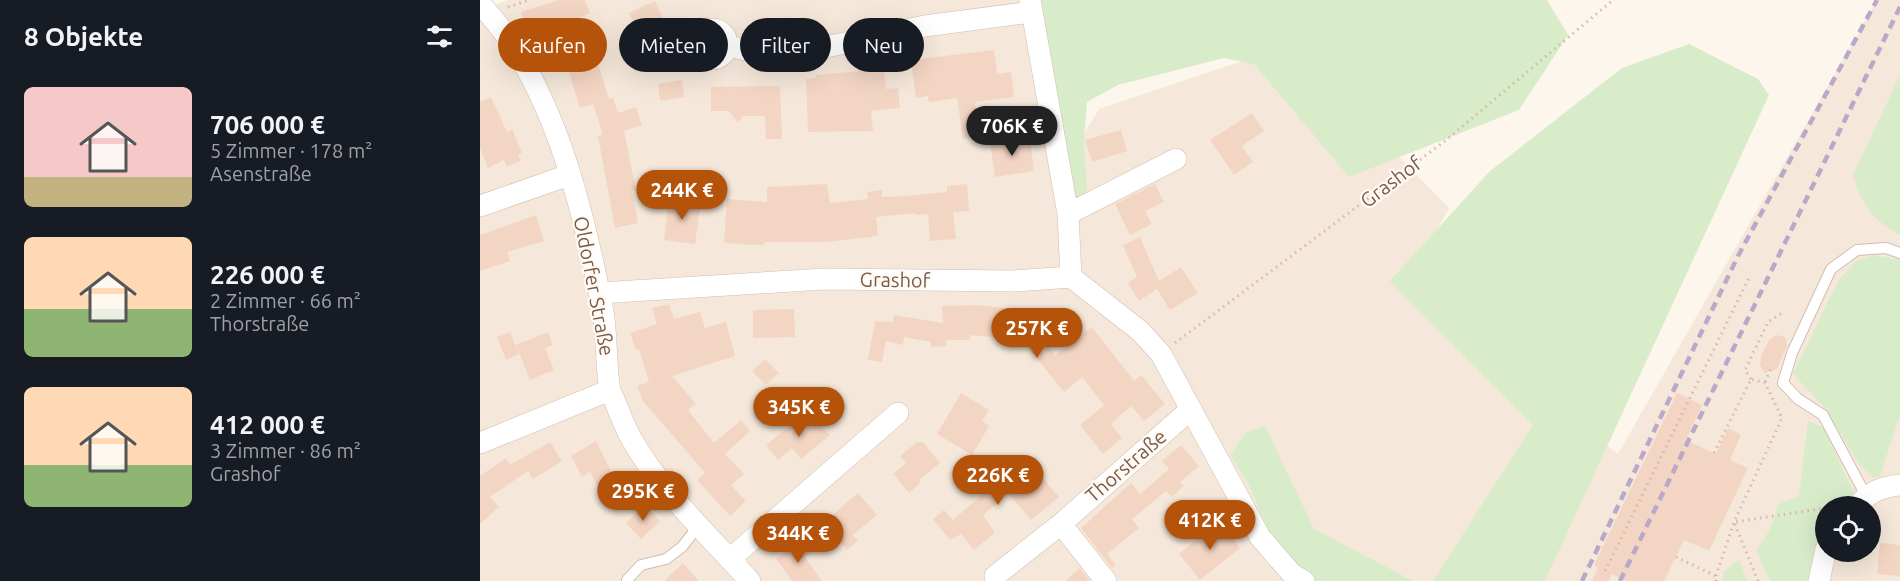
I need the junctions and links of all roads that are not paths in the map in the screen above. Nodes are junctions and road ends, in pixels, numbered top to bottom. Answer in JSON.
{"nodes":[{"id":1,"x":480,"y":4,"type":"edge"},
{"id":2,"x":1030,"y":6,"type":"edge"},
{"id":3,"x":728,"y":46,"type":"dead end"},
{"id":4,"x":1176,"y":159,"type":"dead end"},
{"id":5,"x":569,"y":175,"type":"junction"},
{"id":6,"x":480,"y":206,"type":"edge"},
{"id":7,"x":1068,"y":214,"type":"junction"},
{"id":8,"x":1900,"y":253,"type":"edge"},
{"id":9,"x":1071,"y":278,"type":"junction"},
{"id":10,"x":600,"y":293,"type":"junction"},
{"id":11,"x":610,"y":390,"type":"junction"},
{"id":12,"x":1191,"y":409,"type":"junction"},
{"id":13,"x":898,"y":413,"type":"dead end"},
{"id":14,"x":480,"y":443,"type":"edge"},
{"id":15,"x":1900,"y":485,"type":"edge"},
{"id":16,"x":1859,"y":496,"type":"edge"},
{"id":17,"x":1869,"y":496,"type":"edge"},
{"id":18,"x":1061,"y":524,"type":"junction"},
{"id":19,"x":699,"y":525,"type":"junction"},
{"id":20,"x":729,"y":558,"type":"junction"},
{"id":21,"x":1824,"y":562,"type":"edge"},
{"id":22,"x":997,"y":578,"type":"edge"},
{"id":23,"x":627,"y":580,"type":"edge"},
{"id":24,"x":750,"y":581,"type":"edge"},
{"id":25,"x":1106,"y":581,"type":"edge"},
{"id":26,"x":1304,"y":581,"type":"edge"},
{"id":27,"x":1820,"y":581,"type":"edge"}],
"edges":[{"from":1,"to":5,"type":"street","name":"Oldorfer Straße"},
{"from":2,"to":3,"type":"street"},
{"from":2,"to":7,"type":"street"},
{"from":4,"to":7,"type":"street"},
{"from":5,"to":6,"type":"street"},
{"from":5,"to":10,"type":"street","name":"Oldorfer Straße"},
{"from":7,"to":9,"type":"street"},
{"from":8,"to":16,"type":"lane"},
{"from":9,"to":10,"type":"street","name":"Grashof"},
{"from":9,"to":12,"type":"street"},
{"from":10,"to":11,"type":"street","name":"Oldorfer Straße"},
{"from":11,"to":14,"type":"street"},
{"from":11,"to":19,"type":"street","name":"Oldorfer Straße"},
{"from":12,"to":18,"type":"street","name":"Thorstraße"},
{"from":12,"to":26,"type":"street"},
{"from":13,"to":20,"type":"street"},
{"from":15,"to":17,"type":"street"},
{"from":18,"to":22,"type":"street","name":"Thorstraße"},
{"from":18,"to":25,"type":"street"},
{"from":19,"to":20,"type":"street","name":"Oldorfer Straße"},
{"from":19,"to":23,"type":"lane"},
{"from":20,"to":24,"type":"street","name":"Oldorfer Straße"},
{"from":21,"to":27,"type":"street"}]}
